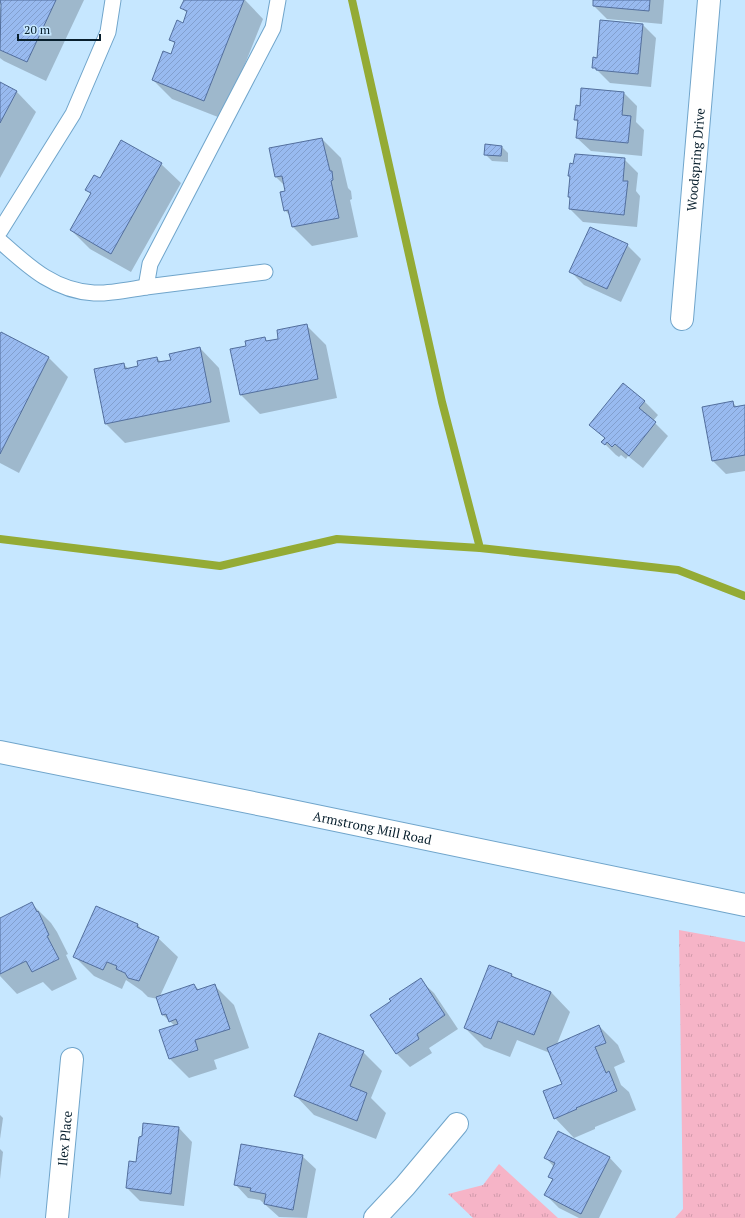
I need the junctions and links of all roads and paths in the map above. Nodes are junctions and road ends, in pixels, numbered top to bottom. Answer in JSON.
{"nodes":[{"id":1,"x":114,"y":0,"type":"edge"},
{"id":2,"x":278,"y":0,"type":"edge"},
{"id":3,"x":709,"y":0,"type":"edge"},
{"id":4,"x":0,"y":231,"type":"edge"},
{"id":5,"x":0,"y":241,"type":"edge"},
{"id":6,"x":265,"y":272,"type":"dead end"},
{"id":7,"x":146,"y":287,"type":"junction"},
{"id":8,"x":682,"y":320,"type":"dead end"},
{"id":9,"x":0,"y":752,"type":"edge"},
{"id":10,"x":745,"y":905,"type":"edge"},
{"id":11,"x":72,"y":1059,"type":"dead end"},
{"id":12,"x":457,"y":1124,"type":"dead end"},
{"id":13,"x":57,"y":1218,"type":"edge"},
{"id":14,"x":375,"y":1218,"type":"edge"}],
"edges":[{"from":1,"to":4,"type":"lane"},
{"from":2,"to":7,"type":"lane"},
{"from":3,"to":8,"type":"street","name":"Woodspring Drive"},
{"from":5,"to":7,"type":"lane"},
{"from":6,"to":7,"type":"lane"},
{"from":9,"to":10,"type":"street","name":"Armstrong Mill Road"},
{"from":11,"to":13,"type":"street","name":"Ilex Place"},
{"from":12,"to":14,"type":"street"}]}
